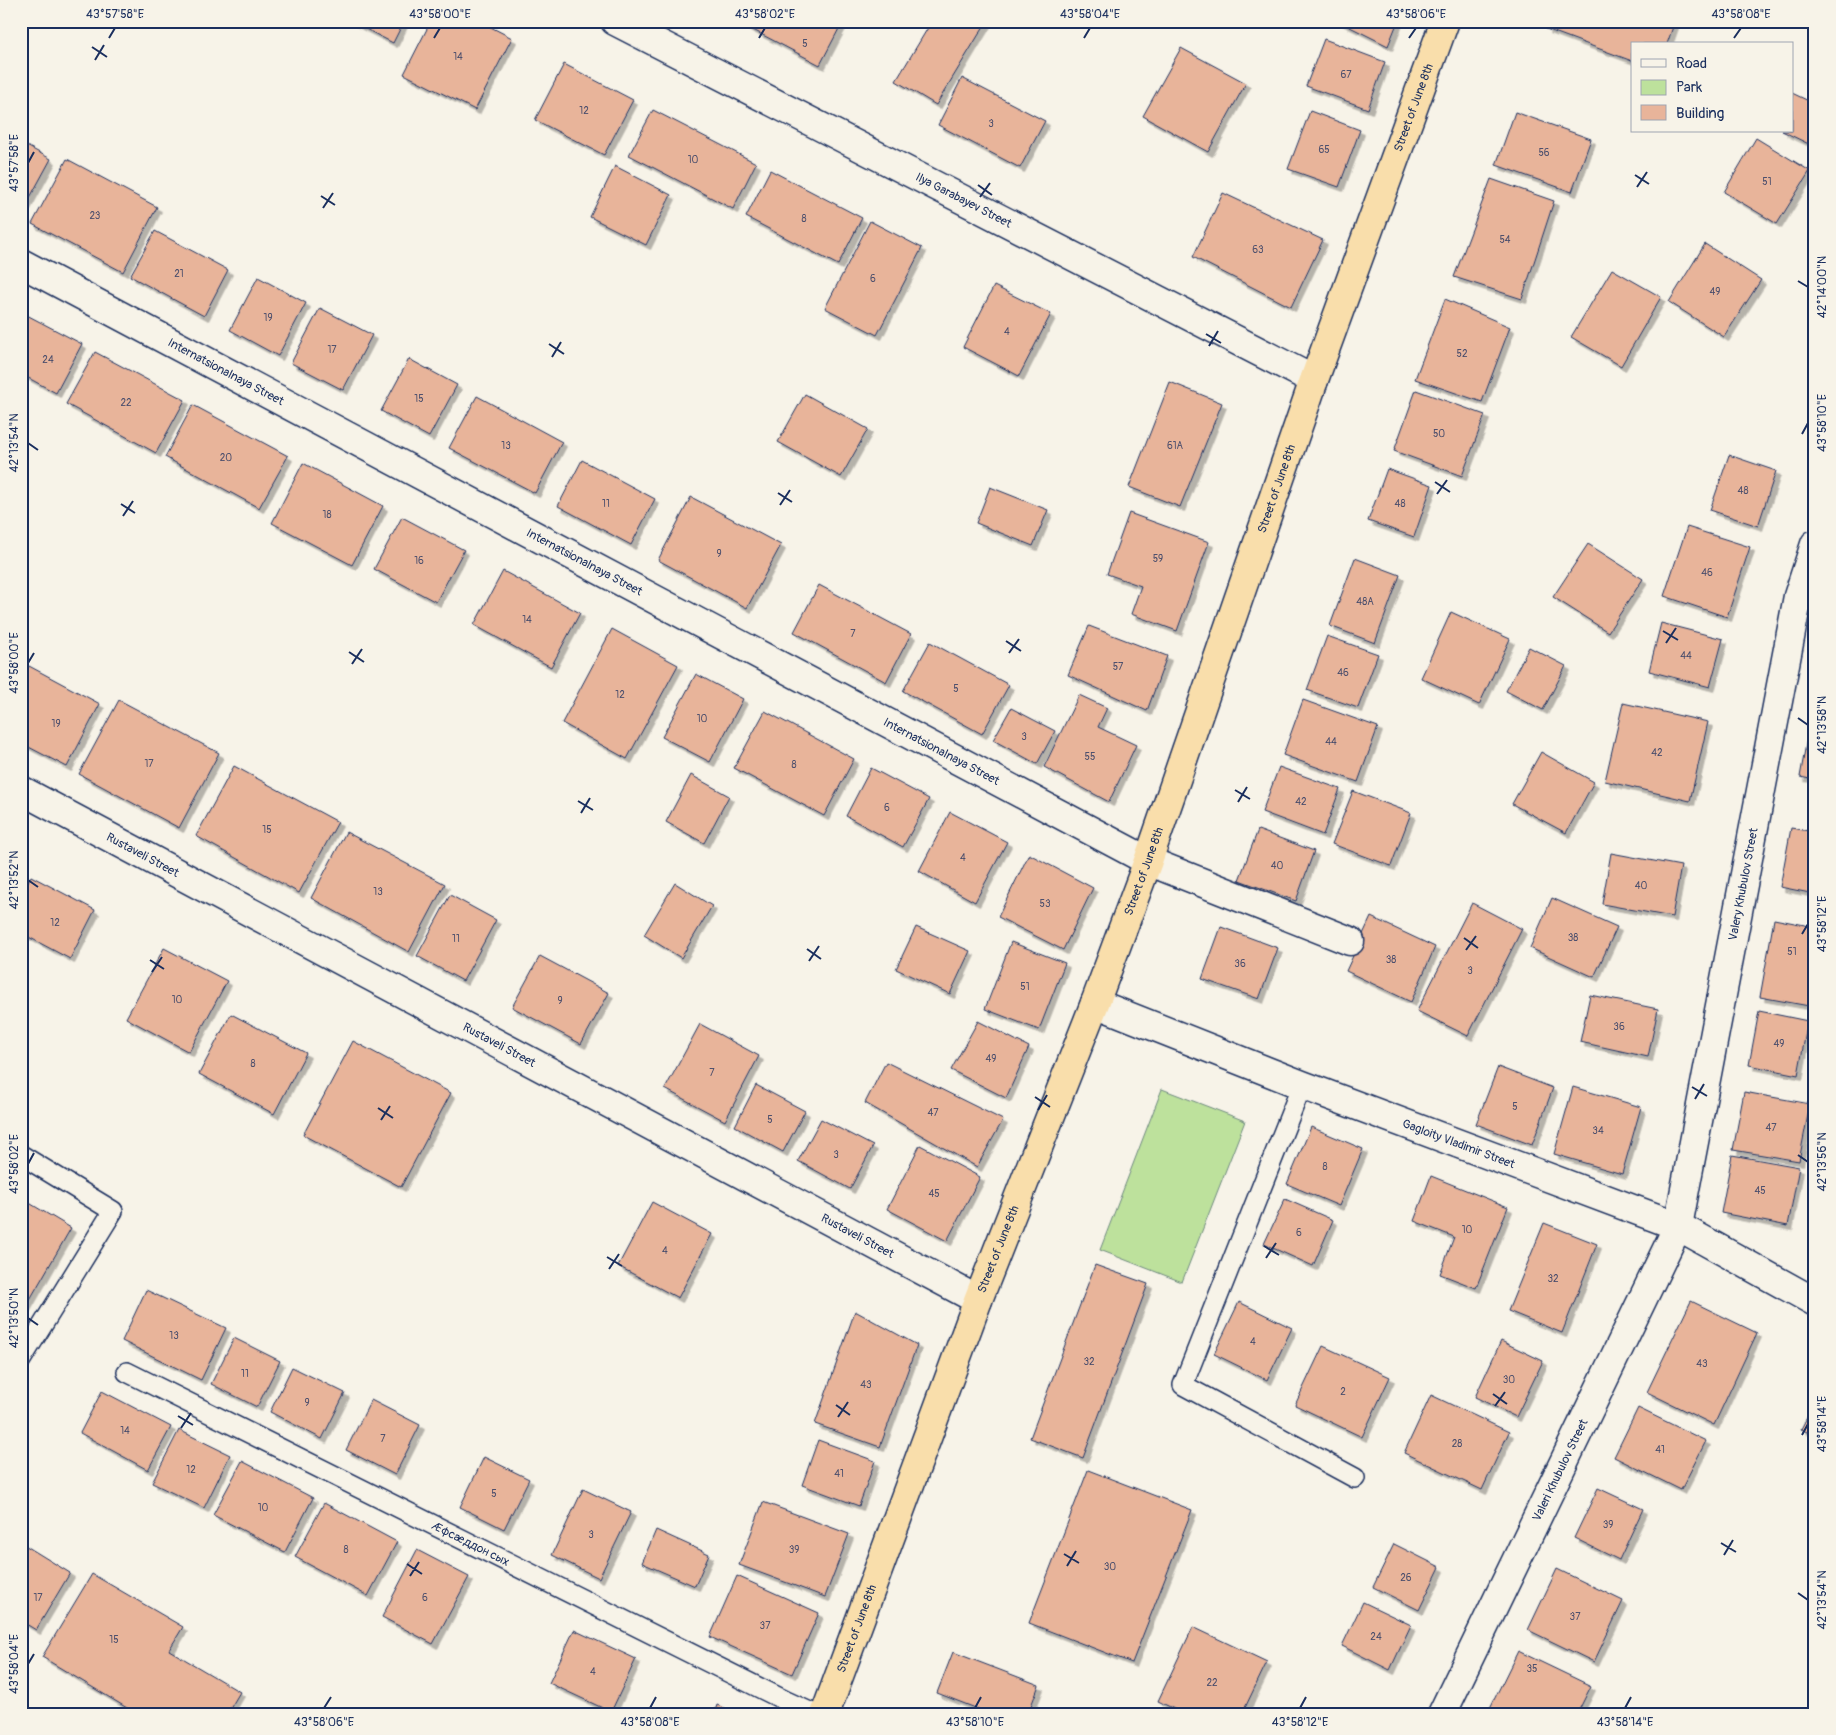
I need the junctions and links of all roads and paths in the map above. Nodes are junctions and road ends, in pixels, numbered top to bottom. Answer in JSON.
{"nodes":[{"id":1,"x":615,"y":21,"type":"edge"},
{"id":2,"x":1445,"y":21,"type":"edge"},
{"id":3,"x":21,"y":263,"type":"edge"},
{"id":4,"x":1314,"y":380,"type":"junction"},
{"id":5,"x":1815,"y":544,"type":"edge"},
{"id":6,"x":21,"y":790,"type":"edge"},
{"id":7,"x":1148,"y":861,"type":"junction"},
{"id":8,"x":1350,"y":941,"type":"dead end"},
{"id":9,"x":1094,"y":1003,"type":"junction"},
{"id":10,"x":1302,"y":1085,"type":"junction"},
{"id":11,"x":21,"y":1155,"type":"edge"},
{"id":12,"x":1678,"y":1226,"type":"junction"},
{"id":13,"x":978,"y":1300,"type":"junction"},
{"id":14,"x":1815,"y":1302,"type":"edge"},
{"id":15,"x":21,"y":1360,"type":"edge"},
{"id":16,"x":127,"y":1372,"type":"dead end"},
{"id":17,"x":1355,"y":1478,"type":"dead end"},
{"id":18,"x":814,"y":1714,"type":"edge"},
{"id":19,"x":825,"y":1714,"type":"edge"},
{"id":20,"x":1442,"y":1714,"type":"edge"}],
"edges":[{"from":1,"to":4,"type":"street","name":"Ilya Garabayev Street"},
{"from":2,"to":4,"type":"highway","name":"Street of June 8th"},
{"from":3,"to":7,"type":"street","name":"Internatsionalnaya Street"},
{"from":4,"to":7,"type":"highway","name":"Street of June 8th"},
{"from":5,"to":12,"type":"street","name":"Valery Khubulov Street"},
{"from":6,"to":13,"type":"street","name":"Rustaveli Street"},
{"from":7,"to":8,"type":"street","name":"Internatsionalnaya Street"},
{"from":7,"to":9,"type":"highway","name":"Street of June 8th"},
{"from":9,"to":10,"type":"street","name":"Gagloity Vladimir Street"},
{"from":9,"to":13,"type":"highway","name":"Street of June 8th"},
{"from":10,"to":12,"type":"street","name":"Gagloity Vladimir Street"},
{"from":10,"to":17,"type":"lane"},
{"from":11,"to":15,"type":"lane"},
{"from":12,"to":14,"type":"street","name":"Gagloity Vladimir Street"},
{"from":12,"to":20,"type":"street","name":"Valeri Khubulov Street"},
{"from":13,"to":19,"type":"highway","name":"Street of June 8th"},
{"from":16,"to":18,"type":"lane","name":"Æфсæддон сых"}]}
